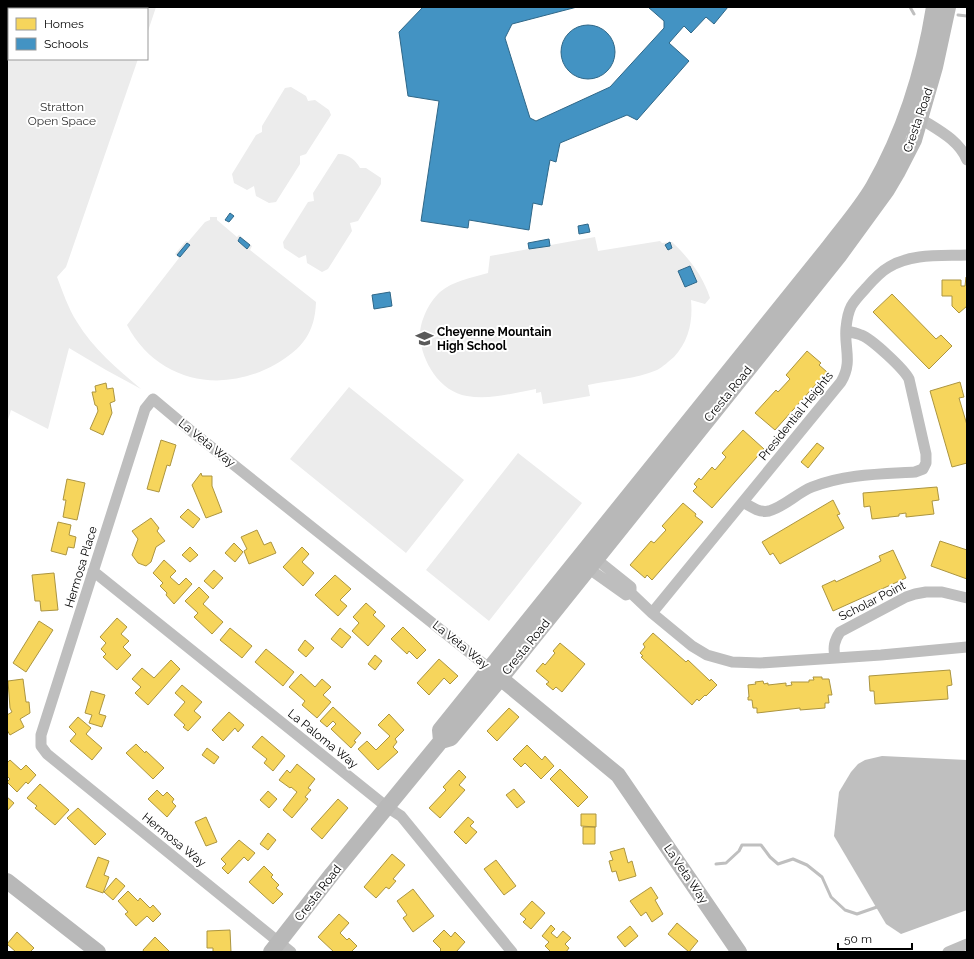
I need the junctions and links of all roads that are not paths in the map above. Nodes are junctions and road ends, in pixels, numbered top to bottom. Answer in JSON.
{"nodes":[{"id":1,"x":934,"y":7,"type":"edge"},
{"id":2,"x":948,"y":7,"type":"edge"},
{"id":3,"x":921,"y":119,"type":"junction"},
{"id":4,"x":967,"y":160,"type":"edge"},
{"id":5,"x":967,"y":255,"type":"edge"},
{"id":6,"x":846,"y":331,"type":"junction"},
{"id":7,"x":153,"y":399,"type":"joint"},
{"id":8,"x":744,"y":502,"type":"junction"},
{"id":9,"x":592,"y":563,"type":"junction"},
{"id":10,"x":93,"y":571,"type":"junction"},
{"id":11,"x":967,"y":598,"type":"edge"},
{"id":12,"x":652,"y":613,"type":"junction"},
{"id":13,"x":967,"y":647,"type":"edge"},
{"id":14,"x":835,"y":658,"type":"junction"},
{"id":15,"x":495,"y":673,"type":"junction"},
{"id":16,"x":41,"y":746,"type":"joint"},
{"id":17,"x":387,"y":807,"type":"junction"},
{"id":18,"x":7,"y":881,"type":"edge"},
{"id":19,"x":967,"y":944,"type":"edge"},
{"id":20,"x":280,"y":949,"type":"edge"},
{"id":21,"x":98,"y":952,"type":"edge"},
{"id":22,"x":512,"y":952,"type":"edge"},
{"id":23,"x":739,"y":952,"type":"edge"},
{"id":24,"x":948,"y":952,"type":"edge"}],
"edges":[{"from":1,"to":15,"type":"main road","name":"Cresta Road"},
{"from":2,"to":3,"type":"main road","name":"Cresta Road"},
{"from":3,"to":4,"type":"street"},
{"from":3,"to":9,"type":"main road","name":"Cresta Road"},
{"from":5,"to":6,"type":"street","name":"Presidential Heights"},
{"from":6,"to":8,"type":"street","name":"Presidential Heights"},
{"from":6,"to":8,"type":"street"},
{"from":7,"to":10,"type":"street","name":"Hermosa Place"},
{"from":7,"to":15,"type":"street","name":"La Veta Way"},
{"from":8,"to":12,"type":"street","name":"Presidential Heights"},
{"from":9,"to":12,"type":"street"},
{"from":9,"to":15,"type":"main road","name":"Cresta Road"},
{"from":10,"to":16,"type":"street","name":"Hermosa Place"},
{"from":10,"to":17,"type":"street","name":"La Paloma Way"},
{"from":11,"to":14,"type":"street","name":"Scholar Point"},
{"from":12,"to":14,"type":"street"},
{"from":13,"to":14,"type":"street"},
{"from":15,"to":17,"type":"main road","name":"Cresta Road"},
{"from":15,"to":23,"type":"main road","name":"La Veta Way"},
{"from":16,"to":20,"type":"street","name":"Hermosa Way"},
{"from":17,"to":20,"type":"main road","name":"Cresta Road"},
{"from":17,"to":22,"type":"street","name":"La Paloma Way"},
{"from":18,"to":21,"type":"main road"},
{"from":19,"to":24,"type":"street"}]}
